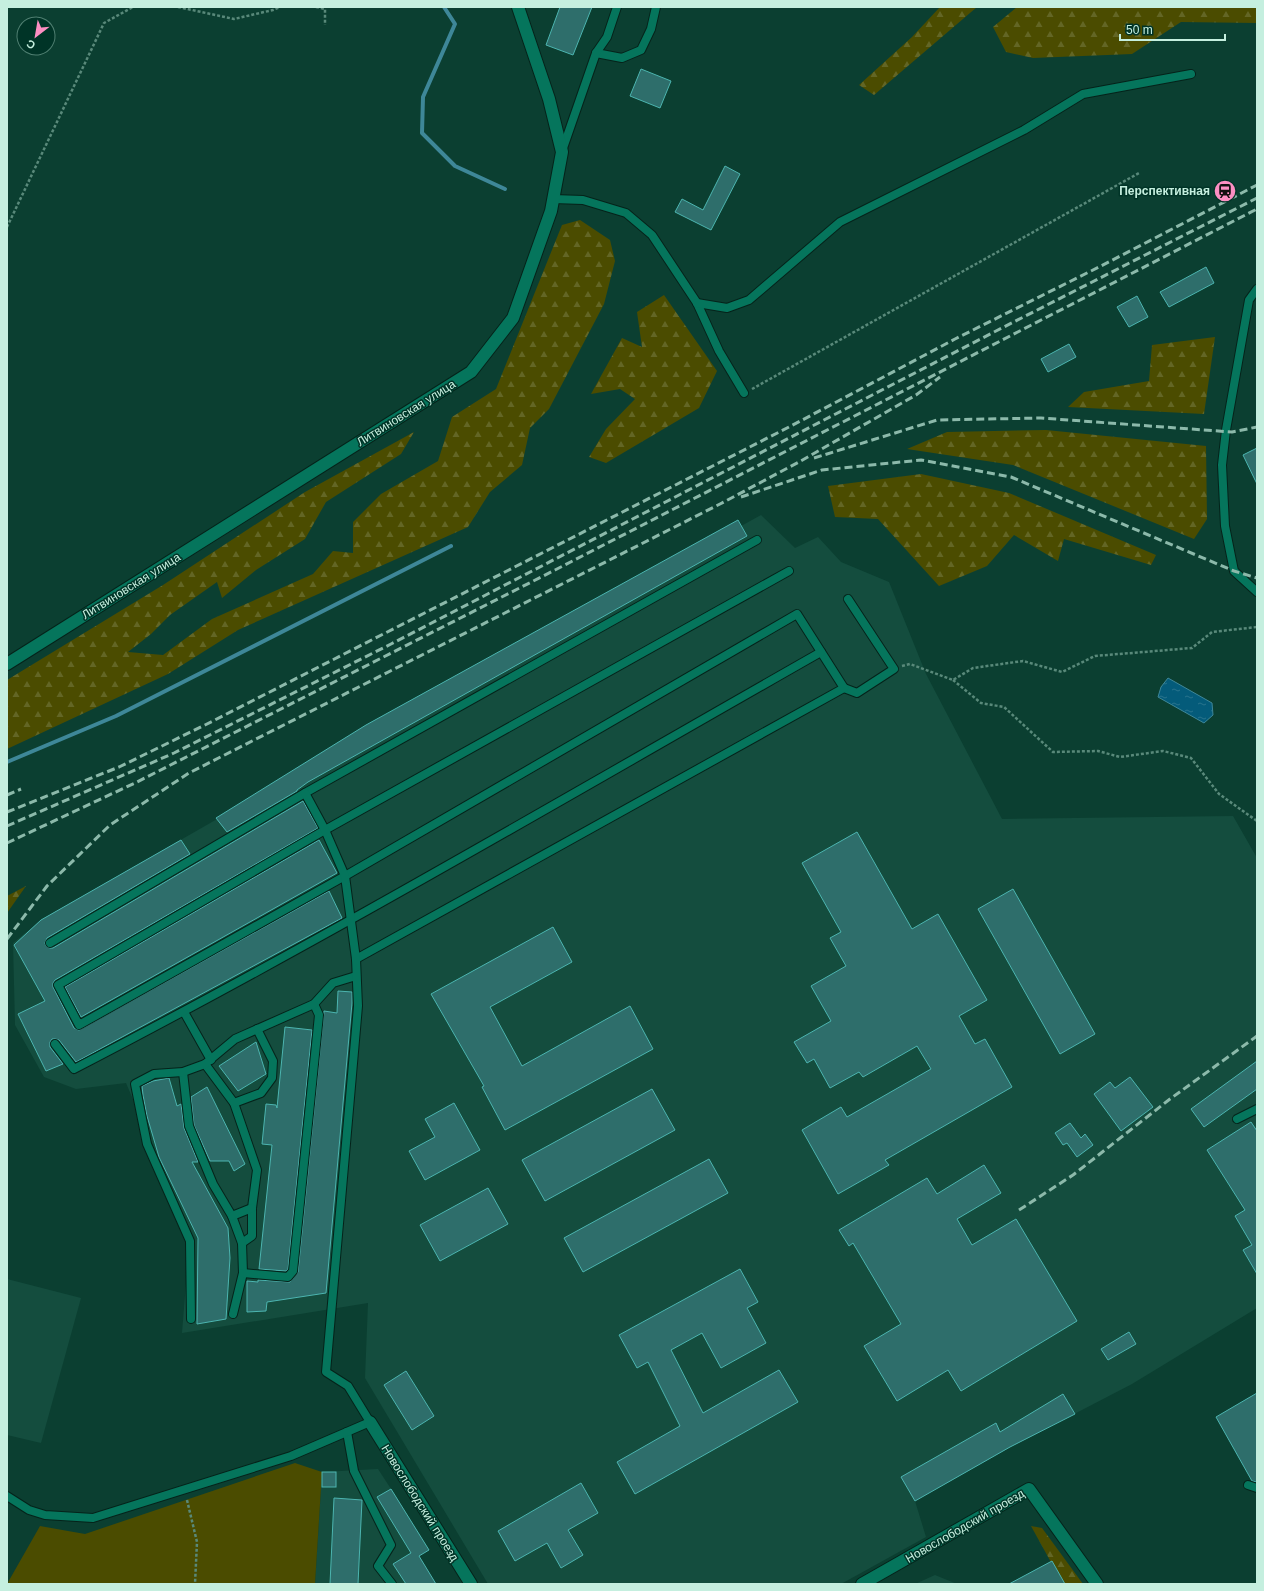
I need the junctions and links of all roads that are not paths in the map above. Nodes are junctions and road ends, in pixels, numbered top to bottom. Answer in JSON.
{"nodes":[{"id":1,"x":518,"y":7,"type":"edge"},
{"id":2,"x":617,"y":7,"type":"edge"},
{"id":3,"x":656,"y":7,"type":"edge"},
{"id":4,"x":596,"y":53,"type":"junction"},
{"id":5,"x":1192,"y":74,"type":"dead end"},
{"id":6,"x":562,"y":152,"type":"junction"},
{"id":7,"x":553,"y":199,"type":"junction"},
{"id":8,"x":1257,"y":290,"type":"edge"},
{"id":9,"x":697,"y":303,"type":"junction"},
{"id":10,"x":744,"y":393,"type":"road end"},
{"id":11,"x":757,"y":540,"type":"dead end"},
{"id":12,"x":789,"y":571,"type":"dead end"},
{"id":13,"x":1257,"y":592,"type":"edge"},
{"id":14,"x":848,"y":599,"type":"dead end"},
{"id":15,"x":821,"y":652,"type":"junction"},
{"id":16,"x":7,"y":664,"type":"edge"},
{"id":17,"x":844,"y":688,"type":"junction"},
{"id":18,"x":305,"y":793,"type":"junction"},
{"id":19,"x":325,"y":830,"type":"junction"},
{"id":20,"x":345,"y":876,"type":"junction"},
{"id":21,"x":351,"y":920,"type":"junction"},
{"id":22,"x":50,"y":943,"type":"dead end"},
{"id":23,"x":356,"y":959,"type":"junction"},
{"id":24,"x":356,"y":976,"type":"junction"},
{"id":25,"x":314,"y":1004,"type":"junction"},
{"id":26,"x":184,"y":1012,"type":"junction"},
{"id":27,"x":257,"y":1029,"type":"junction"},
{"id":28,"x":55,"y":1044,"type":"dead end"},
{"id":29,"x":208,"y":1062,"type":"junction"},
{"id":30,"x":183,"y":1072,"type":"junction"},
{"id":31,"x":234,"y":1103,"type":"junction"},
{"id":32,"x":1257,"y":1109,"type":"edge"},
{"id":33,"x":1237,"y":1119,"type":"dead end"},
{"id":34,"x":252,"y":1208,"type":"junction"},
{"id":35,"x":232,"y":1216,"type":"junction"},
{"id":36,"x":242,"y":1243,"type":"junction"},
{"id":37,"x":243,"y":1273,"type":"junction"},
{"id":38,"x":234,"y":1314,"type":"dead end"},
{"id":39,"x":191,"y":1319,"type":"dead end"},
{"id":40,"x":370,"y":1422,"type":"junction"},
{"id":41,"x":347,"y":1432,"type":"junction"},
{"id":42,"x":1248,"y":1485,"type":"dead end"},
{"id":43,"x":1257,"y":1488,"type":"edge"},
{"id":44,"x":7,"y":1496,"type":"edge"},
{"id":45,"x":392,"y":1584,"type":"edge"},
{"id":46,"x":470,"y":1584,"type":"edge"},
{"id":47,"x":862,"y":1584,"type":"edge"},
{"id":48,"x":1097,"y":1584,"type":"edge"}],
"edges":[{"from":1,"to":6,"type":"street","name":"Литвиновская улица"},
{"from":2,"to":4,"type":"lane"},
{"from":3,"to":4,"type":"lane"},
{"from":4,"to":6,"type":"lane"},
{"from":5,"to":9,"type":"lane"},
{"from":6,"to":7,"type":"street","name":"Литвиновская улица"},
{"from":7,"to":9,"type":"lane"},
{"from":7,"to":16,"type":"street","name":"Литвиновская улица"},
{"from":8,"to":13,"type":"lane"},
{"from":9,"to":10,"type":"lane"},
{"from":11,"to":18,"type":"lane"},
{"from":12,"to":19,"type":"lane"},
{"from":14,"to":17,"type":"lane"},
{"from":15,"to":17,"type":"lane"},
{"from":15,"to":20,"type":"lane"},
{"from":15,"to":21,"type":"lane"},
{"from":17,"to":23,"type":"lane"},
{"from":18,"to":19,"type":"lane"},
{"from":18,"to":22,"type":"lane"},
{"from":19,"to":20,"type":"lane"},
{"from":19,"to":20,"type":"lane"},
{"from":20,"to":21,"type":"lane"},
{"from":21,"to":23,"type":"lane"},
{"from":21,"to":26,"type":"lane"},
{"from":23,"to":24,"type":"lane"},
{"from":24,"to":25,"type":"lane"},
{"from":24,"to":40,"type":"lane"},
{"from":25,"to":27,"type":"lane"},
{"from":25,"to":37,"type":"lane"},
{"from":26,"to":28,"type":"lane"},
{"from":26,"to":29,"type":"lane"},
{"from":27,"to":29,"type":"lane"},
{"from":27,"to":31,"type":"lane"},
{"from":29,"to":30,"type":"lane"},
{"from":29,"to":31,"type":"lane"},
{"from":30,"to":35,"type":"lane"},
{"from":30,"to":39,"type":"lane"},
{"from":31,"to":34,"type":"lane"},
{"from":32,"to":33,"type":"lane"},
{"from":34,"to":35,"type":"lane"},
{"from":34,"to":36,"type":"lane"},
{"from":35,"to":36,"type":"lane"},
{"from":36,"to":37,"type":"lane"},
{"from":37,"to":38,"type":"lane"},
{"from":40,"to":41,"type":"lane"},
{"from":40,"to":46,"type":"street","name":"Новослободский проезд"},
{"from":41,"to":44,"type":"lane"},
{"from":41,"to":45,"type":"lane"},
{"from":42,"to":43,"type":"lane"},
{"from":47,"to":48,"type":"street","name":"Новослободский проезд"}]}
